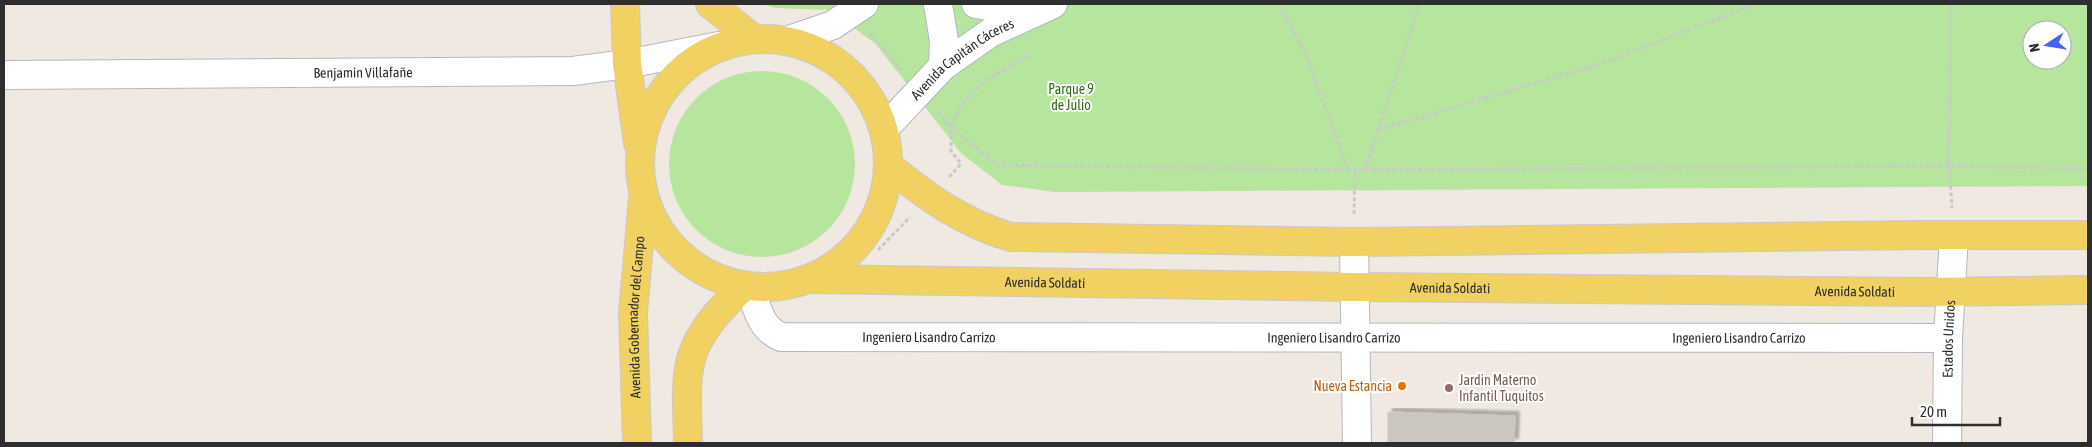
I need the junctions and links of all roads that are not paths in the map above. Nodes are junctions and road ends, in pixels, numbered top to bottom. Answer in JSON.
{"nodes":[{"id":1,"x":625,"y":4,"type":"edge"},
{"id":2,"x":710,"y":4,"type":"edge"},
{"id":3,"x":938,"y":4,"type":"edge"},
{"id":4,"x":976,"y":4,"type":"edge"},
{"id":5,"x":858,"y":8,"type":"edge"},
{"id":6,"x":1044,"y":8,"type":"edge"},
{"id":7,"x":753,"y":38,"type":"junction"},
{"id":8,"x":789,"y":40,"type":"junction"},
{"id":9,"x":719,"y":46,"type":"junction"},
{"id":10,"x":627,"y":64,"type":"junction"},
{"id":11,"x":943,"y":66,"type":"junction"},
{"id":12,"x":4,"y":75,"type":"edge"},
{"id":13,"x":884,"y":129,"type":"junction"},
{"id":14,"x":640,"y":159,"type":"junction"},
{"id":15,"x":888,"y":165,"type":"junction"},
{"id":16,"x":643,"y":191,"type":"junction"},
{"id":17,"x":2088,"y":235,"type":"edge"},
{"id":18,"x":1954,"y":236,"type":"junction"},
{"id":19,"x":1354,"y":242,"type":"junction"},
{"id":20,"x":810,"y":279,"type":"junction"},
{"id":21,"x":747,"y":286,"type":"junction"},
{"id":22,"x":1355,"y":287,"type":"junction"},
{"id":23,"x":2088,"y":290,"type":"edge"},
{"id":24,"x":1952,"y":292,"type":"junction"},
{"id":25,"x":1355,"y":336,"type":"junction"},
{"id":26,"x":1948,"y":338,"type":"junction"},
{"id":27,"x":637,"y":443,"type":"edge"},
{"id":28,"x":688,"y":443,"type":"edge"},
{"id":29,"x":1357,"y":443,"type":"edge"},
{"id":30,"x":1947,"y":443,"type":"edge"}],
"edges":[{"from":1,"to":10,"type":"main road"},
{"from":2,"to":7,"type":"main road"},
{"from":3,"to":11,"type":"street"},
{"from":4,"to":6,"type":"street"},
{"from":5,"to":8,"type":"street"},
{"from":6,"to":11,"type":"street","name":"Avenida Capitán Cáceres"},
{"from":7,"to":8,"type":"main road"},
{"from":7,"to":9,"type":"main road"},
{"from":8,"to":13,"type":"main road"},
{"from":9,"to":10,"type":"street","name":"Benjamín Villafañe"},
{"from":9,"to":14,"type":"main road"},
{"from":10,"to":12,"type":"street","name":"Benjamín Villafañe"},
{"from":10,"to":14,"type":"main road"},
{"from":11,"to":13,"type":"street","name":"Avenida Capitán Cáceres"},
{"from":13,"to":15,"type":"main road"},
{"from":14,"to":16,"type":"main road"},
{"from":15,"to":19,"type":"main road"},
{"from":15,"to":20,"type":"main road"},
{"from":16,"to":21,"type":"main road"},
{"from":16,"to":27,"type":"main road","name":"Avenida Gobernador del Campo"},
{"from":17,"to":18,"type":"main road"},
{"from":18,"to":19,"type":"main road"},
{"from":18,"to":24,"type":"street","name":"Estados Unidos"},
{"from":19,"to":22,"type":"street"},
{"from":20,"to":21,"type":"main road"},
{"from":20,"to":22,"type":"main road","name":"Avenida Soldati"},
{"from":21,"to":25,"type":"street","name":"Ingeniero Lisandro Carrizo"},
{"from":21,"to":28,"type":"main road"},
{"from":22,"to":24,"type":"main road","name":"Avenida Soldati"},
{"from":22,"to":25,"type":"street"},
{"from":23,"to":24,"type":"main road","name":"Avenida Soldati"},
{"from":24,"to":26,"type":"street","name":"Estados Unidos"},
{"from":25,"to":26,"type":"street","name":"Ingeniero Lisandro Carrizo"},
{"from":25,"to":29,"type":"street"},
{"from":26,"to":30,"type":"street","name":"Estados Unidos"}]}
